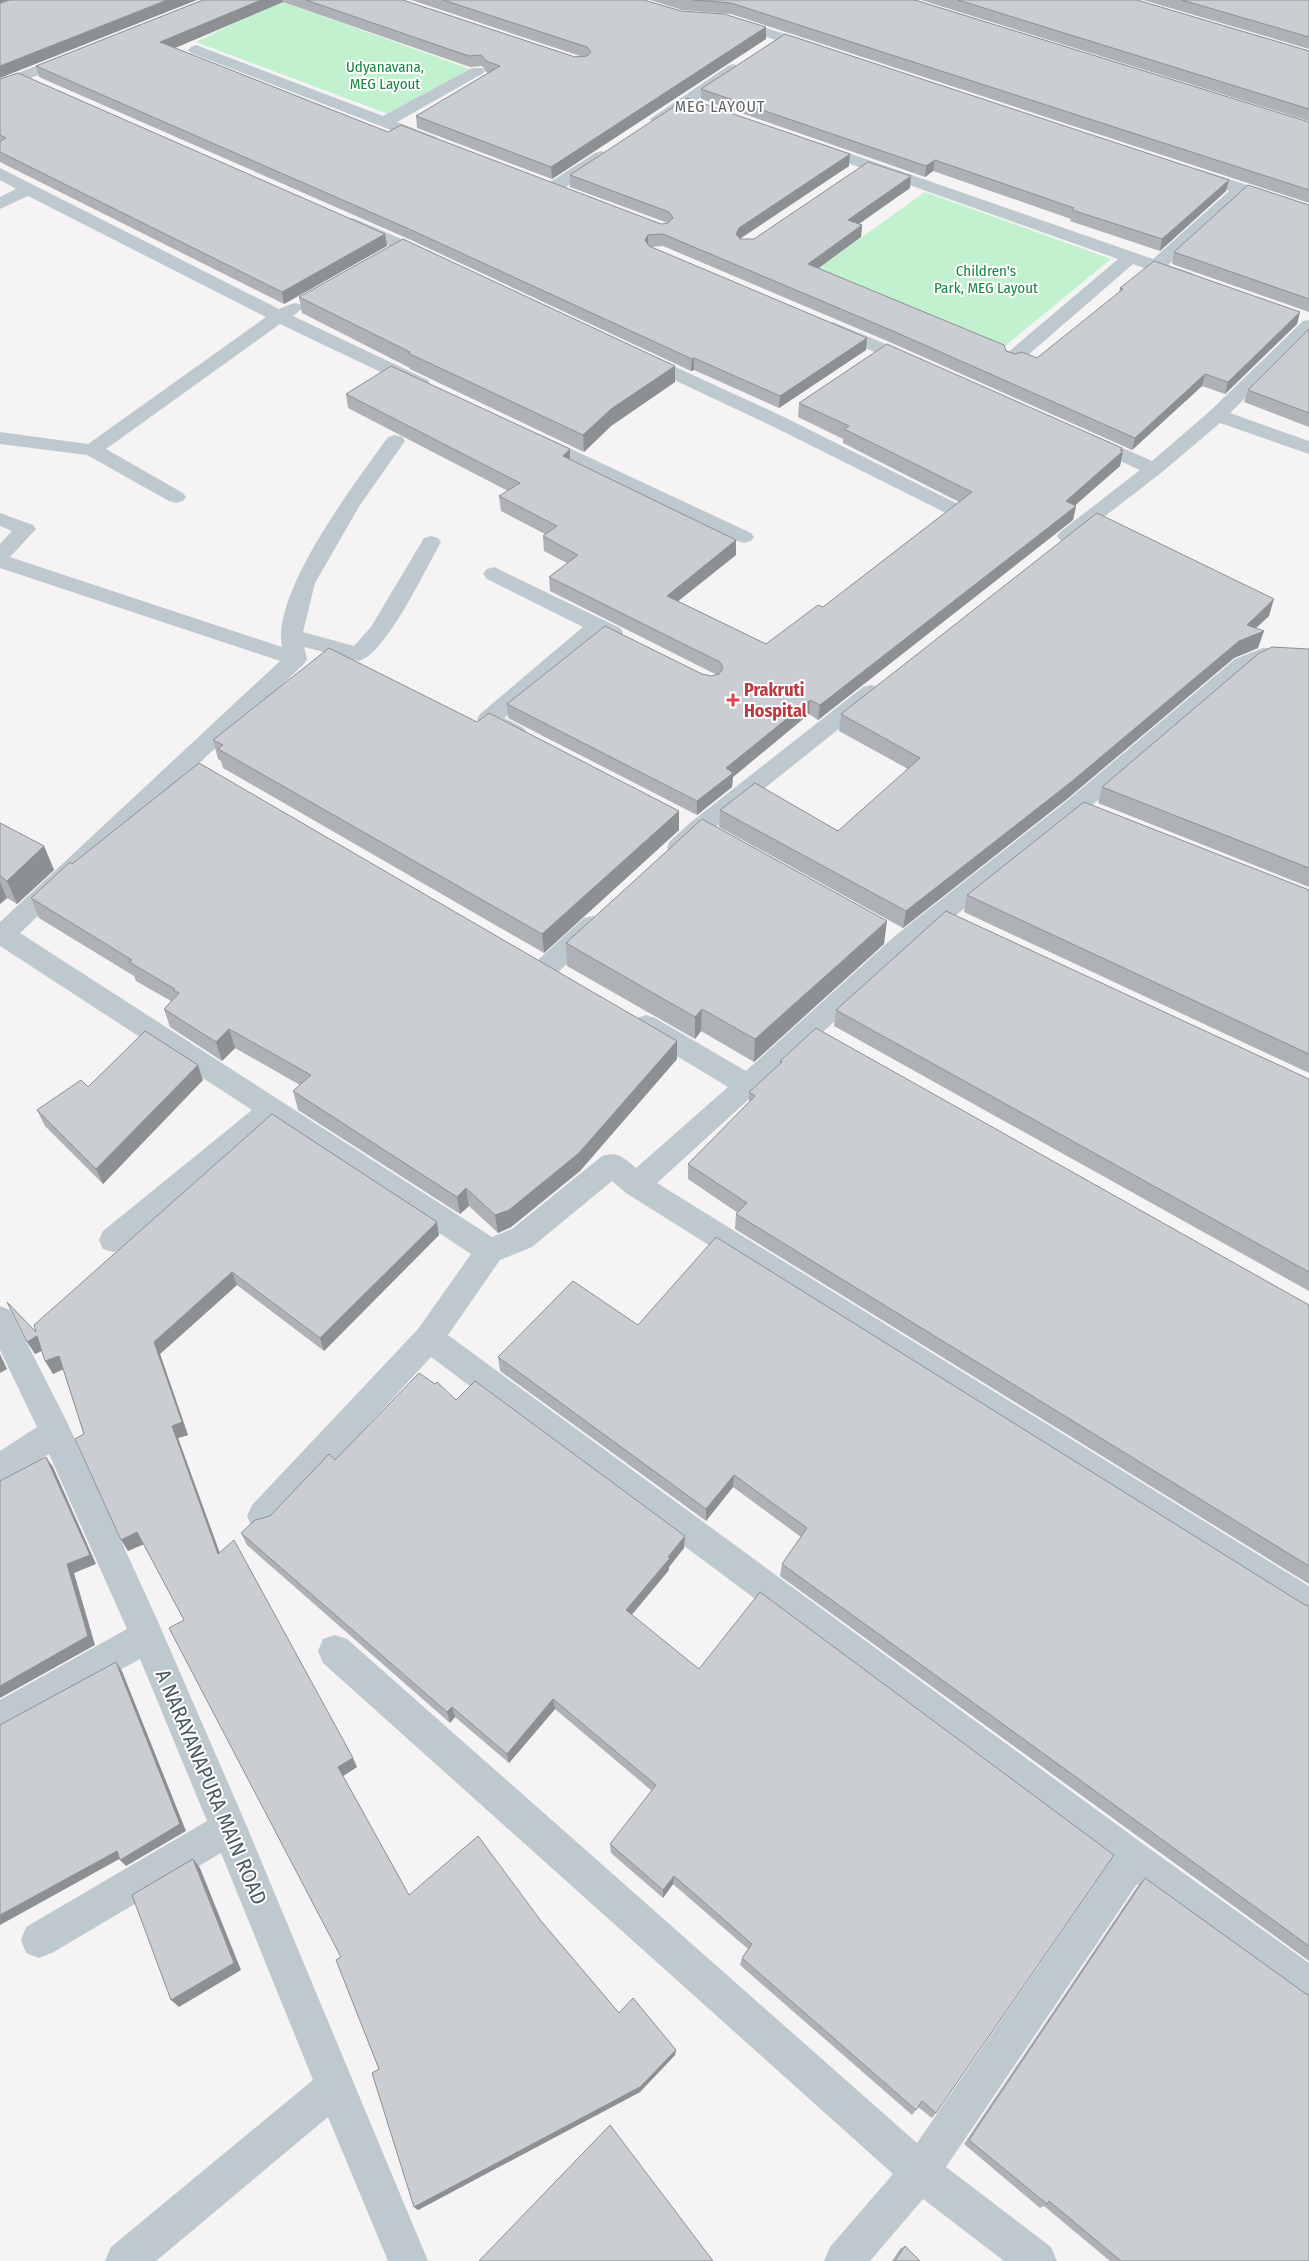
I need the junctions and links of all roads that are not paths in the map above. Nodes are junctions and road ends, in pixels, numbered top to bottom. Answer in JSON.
{"nodes":[{"id":1,"x":716,"y":19,"type":"edge"},
{"id":2,"x":782,"y":37,"type":"junction"},
{"id":3,"x":766,"y":48,"type":"edge"},
{"id":4,"x":196,"y":50,"type":"dead end"},
{"id":5,"x":86,"y":51,"type":"edge"},
{"id":6,"x":829,"y":52,"type":"edge"},
{"id":7,"x":750,"y":58,"type":"edge"},
{"id":8,"x":477,"y":71,"type":"edge"},
{"id":9,"x":22,"y":77,"type":"junction"},
{"id":10,"x":0,"y":85,"type":"edge"},
{"id":11,"x":40,"y":85,"type":"edge"},
{"id":12,"x":685,"y":101,"type":"junction"},
{"id":13,"x":703,"y":107,"type":"edge"},
{"id":14,"x":384,"y":122,"type":"junction"},
{"id":15,"x":644,"y":128,"type":"edge"},
{"id":16,"x":802,"y":142,"type":"edge"},
{"id":17,"x":446,"y":146,"type":"edge"},
{"id":18,"x":611,"y":150,"type":"edge"},
{"id":19,"x":866,"y":164,"type":"junction"},
{"id":20,"x":1176,"y":168,"type":"edge"},
{"id":21,"x":0,"y":174,"type":"edge"},
{"id":22,"x":850,"y":175,"type":"edge"},
{"id":23,"x":536,"y":181,"type":"edge"},
{"id":24,"x":553,"y":188,"type":"junction"},
{"id":25,"x":28,"y":189,"type":"junction"},
{"id":26,"x":1241,"y":189,"type":"junction"},
{"id":27,"x":571,"y":195,"type":"edge"},
{"id":28,"x":0,"y":204,"type":"edge"},
{"id":29,"x":1309,"y":211,"type":"edge"},
{"id":30,"x":340,"y":218,"type":"edge"},
{"id":31,"x":404,"y":246,"type":"junction"},
{"id":32,"x":388,"y":255,"type":"edge"},
{"id":33,"x":1131,"y":257,"type":"junction"},
{"id":34,"x":1156,"y":266,"type":"junction"},
{"id":35,"x":449,"y":267,"type":"edge"},
{"id":36,"x":1201,"y":282,"type":"edge"},
{"id":37,"x":313,"y":297,"type":"edge"},
{"id":38,"x":279,"y":316,"type":"junction"},
{"id":39,"x":1306,"y":320,"type":"edge"},
{"id":40,"x":820,"y":322,"type":"edge"},
{"id":41,"x":884,"y":349,"type":"junction"},
{"id":42,"x":626,"y":350,"type":"edge"},
{"id":43,"x":1013,"y":358,"type":"edge"},
{"id":44,"x":867,"y":360,"type":"edge"},
{"id":45,"x":929,"y":369,"type":"edge"},
{"id":46,"x":440,"y":392,"type":"edge"},
{"id":47,"x":794,"y":410,"type":"dead end"},
{"id":48,"x":1217,"y":414,"type":"junction"},
{"id":49,"x":777,"y":422,"type":"junction"},
{"id":50,"x":520,"y":431,"type":"edge"},
{"id":51,"x":1073,"y":433,"type":"edge"},
{"id":52,"x":0,"y":438,"type":"edge"},
{"id":53,"x":395,"y":441,"type":"edge"},
{"id":54,"x":1309,"y":448,"type":"edge"},
{"id":55,"x":92,"y":450,"type":"junction"},
{"id":56,"x":1154,"y":469,"type":"junction"},
{"id":57,"x":176,"y":497,"type":"dead end"},
{"id":58,"x":951,"y":508,"type":"edge"},
{"id":59,"x":0,"y":519,"type":"edge"},
{"id":60,"x":744,"y":537,"type":"dead end"},
{"id":61,"x":431,"y":542,"type":"dead end"},
{"id":62,"x":1050,"y":550,"type":"edge"},
{"id":63,"x":0,"y":556,"type":"edge"},
{"id":64,"x":0,"y":561,"type":"edge"},
{"id":65,"x":494,"y":574,"type":"dead end"},
{"id":66,"x":598,"y":626,"type":"junction"},
{"id":67,"x":291,"y":636,"type":"junction"},
{"id":68,"x":633,"y":644,"type":"edge"},
{"id":69,"x":1309,"y":658,"type":"edge"},
{"id":70,"x":296,"y":659,"type":"junction"},
{"id":71,"x":886,"y":680,"type":"edge"},
{"id":72,"x":532,"y":742,"type":"edge"},
{"id":73,"x":187,"y":760,"type":"junction"},
{"id":74,"x":213,"y":774,"type":"edge"},
{"id":75,"x":1076,"y":806,"type":"junction"},
{"id":76,"x":1103,"y":817,"type":"edge"},
{"id":77,"x":662,"y":862,"type":"edge"},
{"id":78,"x":940,"y":913,"type":"junction"},
{"id":79,"x":604,"y":914,"type":"edge"},
{"id":80,"x":967,"y":926,"type":"edge"},
{"id":81,"x":1,"y":936,"type":"edge"},
{"id":82,"x":546,"y":967,"type":"edge"},
{"id":83,"x":622,"y":1012,"type":"edge"},
{"id":84,"x":812,"y":1028,"type":"junction"},
{"id":85,"x":839,"y":1043,"type":"edge"},
{"id":86,"x":748,"y":1085,"type":"junction"},
{"id":87,"x":272,"y":1110,"type":"junction"},
{"id":88,"x":636,"y":1185,"type":"junction"},
{"id":89,"x":113,"y":1240,"type":"dead end"},
{"id":90,"x":490,"y":1252,"type":"junction"},
{"id":91,"x":0,"y":1319,"type":"edge"},
{"id":92,"x":428,"y":1338,"type":"junction"},
{"id":93,"x":56,"y":1432,"type":"junction"},
{"id":94,"x":0,"y":1468,"type":"edge"},
{"id":95,"x":263,"y":1516,"type":"edge"},
{"id":96,"x":1309,"y":1604,"type":"edge"},
{"id":97,"x":147,"y":1636,"type":"junction"},
{"id":98,"x":335,"y":1651,"type":"dead end"},
{"id":99,"x":0,"y":1719,"type":"edge"},
{"id":100,"x":228,"y":1828,"type":"junction"},
{"id":101,"x":1133,"y":1859,"type":"junction"},
{"id":102,"x":39,"y":1940,"type":"dead end"},
{"id":103,"x":1309,"y":1986,"type":"edge"},
{"id":104,"x":334,"y":2088,"type":"junction"},
{"id":105,"x":920,"y":2172,"type":"junction"},
{"id":106,"x":125,"y":2261,"type":"edge"},
{"id":107,"x":408,"y":2261,"type":"edge"},
{"id":108,"x":844,"y":2261,"type":"edge"},
{"id":109,"x":1037,"y":2261,"type":"edge"}],
"edges":[{"from":1,"to":2,"type":"street"},
{"from":2,"to":3,"type":"street"},
{"from":2,"to":6,"type":"street"},
{"from":4,"to":14,"type":"street"},
{"from":5,"to":9,"type":"street"},
{"from":7,"to":12,"type":"street"},
{"from":8,"to":14,"type":"street"},
{"from":9,"to":10,"type":"street"},
{"from":9,"to":11,"type":"street"},
{"from":12,"to":13,"type":"street"},
{"from":12,"to":15,"type":"street"},
{"from":14,"to":17,"type":"street"},
{"from":16,"to":19,"type":"street"},
{"from":18,"to":24,"type":"street"},
{"from":19,"to":22,"type":"street"},
{"from":19,"to":33,"type":"street"},
{"from":20,"to":26,"type":"street"},
{"from":21,"to":25,"type":"street"},
{"from":23,"to":24,"type":"street"},
{"from":24,"to":27,"type":"street"},
{"from":25,"to":28,"type":"street"},
{"from":25,"to":38,"type":"street"},
{"from":26,"to":29,"type":"street"},
{"from":26,"to":34,"type":"street"},
{"from":30,"to":31,"type":"street"},
{"from":31,"to":32,"type":"street"},
{"from":31,"to":35,"type":"street"},
{"from":33,"to":34,"type":"street"},
{"from":33,"to":43,"type":"street"},
{"from":34,"to":36,"type":"street"},
{"from":37,"to":38,"type":"street"},
{"from":38,"to":46,"type":"street"},
{"from":38,"to":55,"type":"street"},
{"from":39,"to":48,"type":"street"},
{"from":40,"to":41,"type":"street"},
{"from":41,"to":44,"type":"street"},
{"from":41,"to":45,"type":"street"},
{"from":42,"to":49,"type":"street"},
{"from":47,"to":49,"type":"street"},
{"from":48,"to":54,"type":"street"},
{"from":48,"to":56,"type":"street"},
{"from":49,"to":58,"type":"street"},
{"from":50,"to":60,"type":"street"},
{"from":51,"to":56,"type":"street"},
{"from":52,"to":55,"type":"street"},
{"from":53,"to":67,"type":"street"},
{"from":55,"to":57,"type":"street"},
{"from":56,"to":62,"type":"street"},
{"from":59,"to":63,"type":"street"},
{"from":61,"to":67,"type":"street"},
{"from":64,"to":70,"type":"street"},
{"from":65,"to":66,"type":"street"},
{"from":66,"to":68,"type":"street"},
{"from":66,"to":72,"type":"street"},
{"from":67,"to":70,"type":"street"},
{"from":69,"to":75,"type":"street"},
{"from":70,"to":73,"type":"street"},
{"from":71,"to":77,"type":"street"},
{"from":73,"to":74,"type":"street"},
{"from":73,"to":81,"type":"street"},
{"from":75,"to":76,"type":"street"},
{"from":75,"to":78,"type":"street"},
{"from":78,"to":80,"type":"street"},
{"from":78,"to":84,"type":"street"},
{"from":79,"to":82,"type":"street"},
{"from":81,"to":87,"type":"street"},
{"from":83,"to":86,"type":"street"},
{"from":84,"to":85,"type":"street"},
{"from":84,"to":86,"type":"street"},
{"from":86,"to":88,"type":"street"},
{"from":87,"to":89,"type":"street"},
{"from":87,"to":90,"type":"street"},
{"from":88,"to":90,"type":"street"},
{"from":88,"to":96,"type":"street"},
{"from":90,"to":92,"type":"street"},
{"from":91,"to":93,"type":"street","name":"A NARAYANAPURA MAIN ROAD"},
{"from":92,"to":95,"type":"street"},
{"from":92,"to":101,"type":"street"},
{"from":93,"to":94,"type":"street"},
{"from":93,"to":97,"type":"street","name":"A NARAYANAPURA MAIN ROAD"},
{"from":97,"to":99,"type":"street"},
{"from":97,"to":100,"type":"street","name":"A NARAYANAPURA MAIN ROAD"},
{"from":98,"to":105,"type":"street"},
{"from":100,"to":102,"type":"street"},
{"from":100,"to":104,"type":"street","name":"A NARAYANAPURA MAIN ROAD"},
{"from":101,"to":103,"type":"street"},
{"from":101,"to":105,"type":"street"},
{"from":104,"to":106,"type":"street"},
{"from":104,"to":107,"type":"street","name":"A NARAYANAPURA MAIN ROAD"},
{"from":105,"to":108,"type":"street"},
{"from":105,"to":109,"type":"street"}]}
